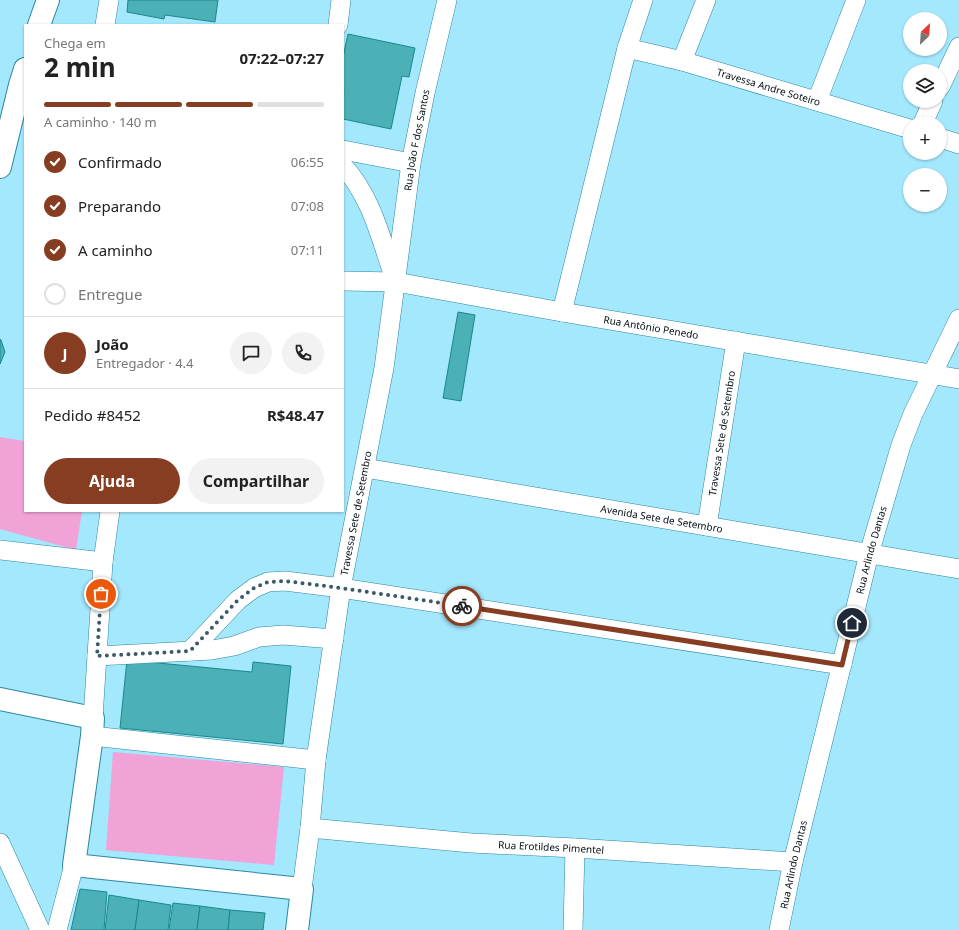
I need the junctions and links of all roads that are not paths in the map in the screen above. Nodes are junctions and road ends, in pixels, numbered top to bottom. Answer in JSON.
{"nodes":[{"id":1,"x":48,"y":0,"type":"edge"},
{"id":2,"x":109,"y":0,"type":"edge"},
{"id":3,"x":341,"y":0,"type":"edge"},
{"id":4,"x":447,"y":0,"type":"edge"},
{"id":5,"x":643,"y":0,"type":"edge"},
{"id":6,"x":706,"y":0,"type":"edge"},
{"id":7,"x":856,"y":0,"type":"edge"},
{"id":8,"x":39,"y":24,"type":"edge"},
{"id":9,"x":105,"y":24,"type":"edge"},
{"id":10,"x":338,"y":24,"type":"edge"},
{"id":11,"x":959,"y":47,"type":"edge"},
{"id":12,"x":627,"y":48,"type":"junction"},
{"id":13,"x":682,"y":61,"type":"junction"},
{"id":14,"x":947,"y":72,"type":"edge"},
{"id":15,"x":23,"y":80,"type":"edge"},
{"id":16,"x":817,"y":101,"type":"junction"},
{"id":17,"x":903,"y":127,"type":"edge"},
{"id":18,"x":947,"y":140,"type":"edge"},
{"id":19,"x":959,"y":144,"type":"edge"},
{"id":20,"x":344,"y":150,"type":"edge"},
{"id":21,"x":411,"y":163,"type":"junction"},
{"id":22,"x":0,"y":167,"type":"edge"},
{"id":23,"x":344,"y":167,"type":"edge"},
{"id":24,"x":344,"y":281,"type":"edge"},
{"id":25,"x":396,"y":282,"type":"junction"},
{"id":26,"x":562,"y":312,"type":"junction"},
{"id":27,"x":959,"y":319,"type":"edge"},
{"id":28,"x":736,"y":341,"type":"junction"},
{"id":29,"x":932,"y":374,"type":"junction"},
{"id":30,"x":959,"y":379,"type":"edge"},
{"id":31,"x":365,"y":468,"type":"junction"},
{"id":32,"x":110,"y":512,"type":"edge"},
{"id":33,"x":707,"y":526,"type":"junction"},
{"id":34,"x":0,"y":550,"type":"edge"},
{"id":35,"x":869,"y":554,"type":"junction"},
{"id":36,"x":103,"y":562,"type":"junction"},
{"id":37,"x":959,"y":569,"type":"edge"},
{"id":38,"x":341,"y":588,"type":"junction"},
{"id":39,"x":334,"y":639,"type":"junction"},
{"id":40,"x":190,"y":651,"type":"junction"},
{"id":41,"x":97,"y":656,"type":"junction"},
{"id":42,"x":842,"y":665,"type":"junction"},
{"id":43,"x":0,"y":700,"type":"edge"},
{"id":44,"x":93,"y":727,"type":"junction"},
{"id":45,"x":316,"y":760,"type":"junction"},
{"id":46,"x":310,"y":828,"type":"junction"},
{"id":47,"x":0,"y":842,"type":"edge"},
{"id":48,"x":575,"y":848,"type":"junction"},
{"id":49,"x":793,"y":862,"type":"junction"},
{"id":50,"x":74,"y":864,"type":"junction"},
{"id":51,"x":302,"y":889,"type":"junction"},
{"id":52,"x":40,"y":930,"type":"edge"},
{"id":53,"x":58,"y":930,"type":"edge"},
{"id":54,"x":297,"y":930,"type":"edge"},
{"id":55,"x":572,"y":930,"type":"edge"},
{"id":56,"x":779,"y":930,"type":"edge"}],
"edges":[{"from":1,"to":8,"type":"main road"},
{"from":2,"to":9,"type":"street"},
{"from":3,"to":10,"type":"street"},
{"from":4,"to":21,"type":"street","name":"Rua João F dos Santos"},
{"from":5,"to":12,"type":"street"},
{"from":6,"to":13,"type":"street"},
{"from":7,"to":16,"type":"street"},
{"from":11,"to":14,"type":"street"},
{"from":12,"to":13,"type":"street","name":"Travessa Andre Soteiro"},
{"from":12,"to":26,"type":"street"},
{"from":13,"to":16,"type":"street","name":"Travessa Andre Soteiro"},
{"from":15,"to":22,"type":"main road"},
{"from":16,"to":17,"type":"street","name":"Travessa Andre Soteiro"},
{"from":18,"to":19,"type":"street"},
{"from":20,"to":21,"type":"street"},
{"from":21,"to":25,"type":"street","name":"Rua João F dos Santos"},
{"from":23,"to":25,"type":"street"},
{"from":24,"to":25,"type":"street","name":"Rua Antônio Penedo"},
{"from":25,"to":26,"type":"street","name":"Rua Antônio Penedo"},
{"from":25,"to":31,"type":"street","name":"Travessa Sete de Setembro"},
{"from":26,"to":28,"type":"street","name":"Rua Antônio Penedo"},
{"from":27,"to":29,"type":"street","name":"Rua Arlindo Dantas"},
{"from":28,"to":29,"type":"street","name":"Rua Antônio Penedo"},
{"from":28,"to":33,"type":"street","name":"Travessa Sete de Setembro"},
{"from":29,"to":30,"type":"street","name":"Rua Antônio Penedo"},
{"from":29,"to":35,"type":"street","name":"Rua Arlindo Dantas"},
{"from":31,"to":33,"type":"street","name":"Avenida Sete de Setembro"},
{"from":31,"to":38,"type":"street","name":"Travessa Sete de Setembro"},
{"from":32,"to":36,"type":"street"},
{"from":33,"to":35,"type":"street","name":"Avenida Sete de Setembro"},
{"from":34,"to":36,"type":"street"},
{"from":35,"to":37,"type":"street","name":"Avenida Sete de Setembro"},
{"from":35,"to":42,"type":"street","name":"Rua Arlindo Dantas"},
{"from":36,"to":41,"type":"street"},
{"from":38,"to":39,"type":"street","name":"Travessa Sete de Setembro"},
{"from":38,"to":40,"type":"street"},
{"from":38,"to":42,"type":"street"},
{"from":39,"to":40,"type":"street"},
{"from":39,"to":45,"type":"street","name":"Travessa Sete de Setembro"},
{"from":40,"to":41,"type":"street"},
{"from":41,"to":44,"type":"street"},
{"from":42,"to":49,"type":"street","name":"Rua Arlindo Dantas"},
{"from":43,"to":44,"type":"main road"},
{"from":44,"to":45,"type":"street"},
{"from":44,"to":50,"type":"main road"},
{"from":45,"to":46,"type":"street","name":"Travessa Sete de Setembro"},
{"from":46,"to":48,"type":"street","name":"Rua Erotildes Pimentel"},
{"from":46,"to":51,"type":"street","name":"Travessa Sete de Setembro"},
{"from":47,"to":52,"type":"street"},
{"from":48,"to":49,"type":"street","name":"Rua Erotildes Pimentel"},
{"from":48,"to":55,"type":"street"},
{"from":49,"to":56,"type":"street","name":"Rua Arlindo Dantas"},
{"from":50,"to":51,"type":"main road"},
{"from":50,"to":53,"type":"street"},
{"from":51,"to":54,"type":"main road"}]}
